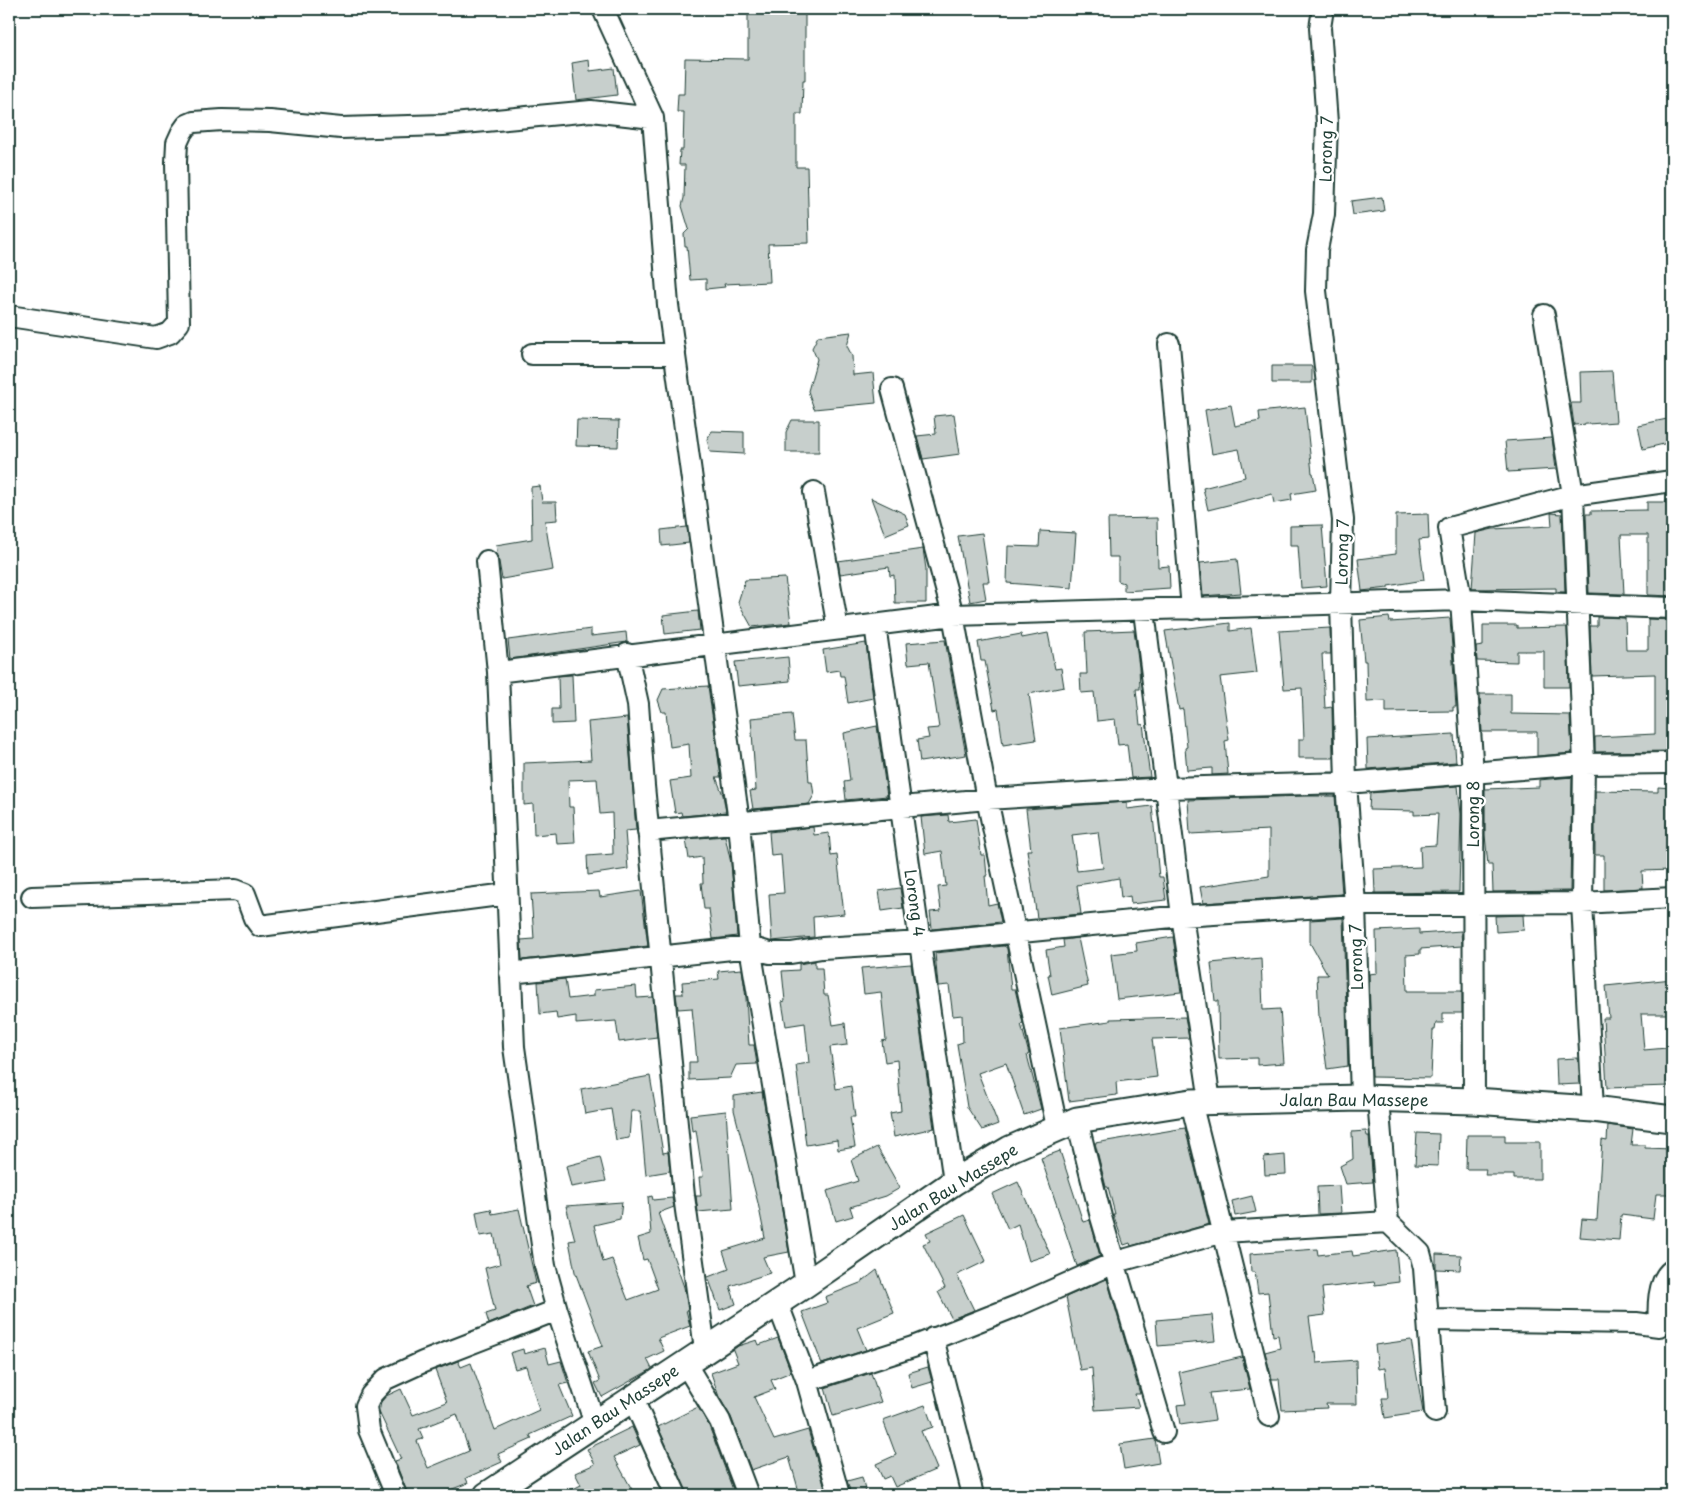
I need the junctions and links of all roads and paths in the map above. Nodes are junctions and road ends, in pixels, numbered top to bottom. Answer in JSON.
{"nodes":[{"id":1,"x":603,"y":9,"type":"edge"},
{"id":2,"x":1322,"y":9,"type":"edge"},
{"id":3,"x":653,"y":118,"type":"junction"},
{"id":4,"x":1544,"y":315,"type":"dead end"},
{"id":5,"x":9,"y":316,"type":"edge"},
{"id":6,"x":1169,"y":344,"type":"dead end"},
{"id":7,"x":532,"y":354,"type":"dead end"},
{"id":8,"x":674,"y":354,"type":"junction"},
{"id":9,"x":892,"y":389,"type":"dead end"},
{"id":10,"x":1672,"y":481,"type":"edge"},
{"id":11,"x":814,"y":492,"type":"dead end"},
{"id":12,"x":1573,"y":495,"type":"junction"},
{"id":13,"x":487,"y":561,"type":"dead end"},
{"id":14,"x":1461,"y":600,"type":"junction"},
{"id":15,"x":1341,"y":603,"type":"junction"},
{"id":16,"x":1579,"y":606,"type":"junction"},
{"id":17,"x":1672,"y":608,"type":"edge"},
{"id":18,"x":1192,"y":609,"type":"junction"},
{"id":19,"x":1144,"y":610,"type":"junction"},
{"id":20,"x":953,"y":615,"type":"junction"},
{"id":21,"x":875,"y":625,"type":"junction"},
{"id":22,"x":838,"y":629,"type":"junction"},
{"id":23,"x":713,"y":644,"type":"junction"},
{"id":24,"x":628,"y":654,"type":"junction"},
{"id":25,"x":498,"y":672,"type":"junction"},
{"id":26,"x":1672,"y":763,"type":"edge"},
{"id":27,"x":1584,"y":764,"type":"junction"},
{"id":28,"x":1473,"y":772,"type":"junction"},
{"id":29,"x":1346,"y":783,"type":"junction"},
{"id":30,"x":1167,"y":788,"type":"junction"},
{"id":31,"x":987,"y":799,"type":"junction"},
{"id":32,"x":902,"y":806,"type":"junction"},
{"id":33,"x":739,"y":822,"type":"junction"},
{"id":34,"x":648,"y":831,"type":"junction"},
{"id":35,"x":507,"y":894,"type":"junction"},
{"id":36,"x":32,"y":897,"type":"dead end"},
{"id":37,"x":1672,"y":898,"type":"edge"},
{"id":38,"x":1473,"y":903,"type":"junction"},
{"id":39,"x":1582,"y":903,"type":"junction"},
{"id":40,"x":1355,"y":905,"type":"junction"},
{"id":41,"x":1182,"y":916,"type":"junction"},
{"id":42,"x":1017,"y":932,"type":"junction"},
{"id":43,"x":921,"y":942,"type":"junction"},
{"id":44,"x":750,"y":946,"type":"junction"},
{"id":45,"x":660,"y":957,"type":"junction"},
{"id":46,"x":510,"y":973,"type":"junction"},
{"id":47,"x":1370,"y":1098,"type":"junction"},
{"id":48,"x":1474,"y":1101,"type":"junction"},
{"id":49,"x":1201,"y":1102,"type":"junction"},
{"id":50,"x":1593,"y":1109,"type":"junction"},
{"id":51,"x":1672,"y":1119,"type":"edge"},
{"id":52,"x":1067,"y":1124,"type":"junction"},
{"id":53,"x":954,"y":1182,"type":"junction"},
{"id":54,"x":1388,"y":1222,"type":"junction"},
{"id":55,"x":1224,"y":1232,"type":"junction"},
{"id":56,"x":1116,"y":1262,"type":"junction"},
{"id":57,"x":1672,"y":1270,"type":"edge"},
{"id":58,"x":806,"y":1284,"type":"junction"},
{"id":59,"x":777,"y":1302,"type":"junction"},
{"id":60,"x":557,"y":1310,"type":"junction"},
{"id":61,"x":1429,"y":1320,"type":"junction"},
{"id":62,"x":933,"y":1338,"type":"junction"},
{"id":63,"x":695,"y":1356,"type":"junction"},
{"id":64,"x":807,"y":1381,"type":"junction"},
{"id":65,"x":632,"y":1397,"type":"junction"},
{"id":66,"x":1435,"y":1412,"type":"dead end"},
{"id":67,"x":1269,"y":1416,"type":"dead end"},
{"id":68,"x":595,"y":1424,"type":"junction"},
{"id":69,"x":1164,"y":1432,"type":"dead end"},
{"id":70,"x":396,"y":1495,"type":"edge"},
{"id":71,"x":487,"y":1495,"type":"edge"},
{"id":72,"x":676,"y":1495,"type":"edge"},
{"id":73,"x":748,"y":1495,"type":"edge"},
{"id":74,"x":839,"y":1495,"type":"edge"},
{"id":75,"x":973,"y":1495,"type":"edge"}],
"edges":[{"from":1,"to":3,"type":"street"},
{"from":2,"to":15,"type":"street","name":"Lorong 7"},
{"from":3,"to":5,"type":"street"},
{"from":3,"to":8,"type":"street"},
{"from":4,"to":12,"type":"street"},
{"from":6,"to":18,"type":"street"},
{"from":7,"to":8,"type":"street"},
{"from":8,"to":23,"type":"street"},
{"from":9,"to":20,"type":"street"},
{"from":10,"to":12,"type":"street"},
{"from":11,"to":22,"type":"street"},
{"from":12,"to":14,"type":"street","name":"Lorong 8"},
{"from":12,"to":16,"type":"street"},
{"from":13,"to":25,"type":"street"},
{"from":14,"to":15,"type":"street"},
{"from":14,"to":16,"type":"street"},
{"from":14,"to":28,"type":"street","name":"Lorong 8"},
{"from":15,"to":18,"type":"street"},
{"from":15,"to":29,"type":"street","name":"Lorong 7"},
{"from":16,"to":17,"type":"street"},
{"from":16,"to":27,"type":"street"},
{"from":18,"to":19,"type":"street"},
{"from":19,"to":20,"type":"street"},
{"from":19,"to":30,"type":"street"},
{"from":20,"to":21,"type":"street"},
{"from":20,"to":31,"type":"street"},
{"from":21,"to":22,"type":"street"},
{"from":21,"to":32,"type":"street","name":"Lorong 4"},
{"from":22,"to":23,"type":"street"},
{"from":23,"to":24,"type":"street"},
{"from":23,"to":33,"type":"street"},
{"from":24,"to":25,"type":"street"},
{"from":24,"to":34,"type":"street"},
{"from":25,"to":35,"type":"street"},
{"from":26,"to":27,"type":"street"},
{"from":27,"to":28,"type":"street"},
{"from":27,"to":39,"type":"street"},
{"from":28,"to":29,"type":"street"},
{"from":28,"to":38,"type":"street","name":"Lorong 8"},
{"from":29,"to":30,"type":"street"},
{"from":29,"to":40,"type":"street","name":"Lorong 7"},
{"from":30,"to":31,"type":"street"},
{"from":30,"to":41,"type":"street"},
{"from":31,"to":32,"type":"street"},
{"from":31,"to":42,"type":"street"},
{"from":32,"to":33,"type":"street"},
{"from":32,"to":43,"type":"street","name":"Lorong 4"},
{"from":33,"to":34,"type":"street"},
{"from":33,"to":44,"type":"street"},
{"from":34,"to":45,"type":"street"},
{"from":35,"to":36,"type":"street"},
{"from":35,"to":46,"type":"street"},
{"from":37,"to":39,"type":"street"},
{"from":38,"to":39,"type":"street"},
{"from":38,"to":40,"type":"street"},
{"from":38,"to":48,"type":"street","name":"Lorong 8"},
{"from":39,"to":50,"type":"street"},
{"from":40,"to":41,"type":"street"},
{"from":40,"to":47,"type":"street","name":"Lorong 7"},
{"from":41,"to":42,"type":"street"},
{"from":41,"to":49,"type":"street"},
{"from":42,"to":43,"type":"street"},
{"from":42,"to":52,"type":"street"},
{"from":43,"to":44,"type":"street"},
{"from":43,"to":53,"type":"street","name":"Lorong 4"},
{"from":44,"to":45,"type":"street"},
{"from":44,"to":58,"type":"street"},
{"from":45,"to":46,"type":"street"},
{"from":45,"to":63,"type":"street"},
{"from":46,"to":60,"type":"street"},
{"from":47,"to":48,"type":"main road","name":"Jalan Bau Massepe"},
{"from":47,"to":49,"type":"main road","name":"Jalan Bau Massepe"},
{"from":47,"to":54,"type":"street","name":"Lorong 7"},
{"from":48,"to":50,"type":"main road","name":"Jalan Bau Massepe"},
{"from":49,"to":52,"type":"main road","name":"Jalan Bau Massepe"},
{"from":49,"to":55,"type":"street"},
{"from":50,"to":51,"type":"main road","name":"Jalan Bau Massepe"},
{"from":52,"to":53,"type":"main road","name":"Jalan Bau Massepe"},
{"from":52,"to":56,"type":"street"},
{"from":53,"to":58,"type":"main road","name":"Jalan Bau Massepe"},
{"from":54,"to":55,"type":"street"},
{"from":54,"to":61,"type":"street"},
{"from":55,"to":56,"type":"street"},
{"from":55,"to":67,"type":"street"},
{"from":56,"to":62,"type":"street"},
{"from":56,"to":69,"type":"street"},
{"from":57,"to":61,"type":"street"},
{"from":58,"to":59,"type":"main road","name":"Jalan Bau Massepe"},
{"from":59,"to":63,"type":"main road","name":"Jalan Bau Massepe"},
{"from":59,"to":64,"type":"street"},
{"from":60,"to":68,"type":"street"},
{"from":60,"to":70,"type":"street"},
{"from":61,"to":66,"type":"street"},
{"from":62,"to":64,"type":"street"},
{"from":62,"to":75,"type":"street"},
{"from":63,"to":65,"type":"main road","name":"Jalan Bau Massepe"},
{"from":63,"to":73,"type":"street"},
{"from":64,"to":74,"type":"street"},
{"from":65,"to":68,"type":"main road","name":"Jalan Bau Massepe"},
{"from":65,"to":72,"type":"street"},
{"from":68,"to":71,"type":"main road","name":"Jalan Bau Massepe"}]}
